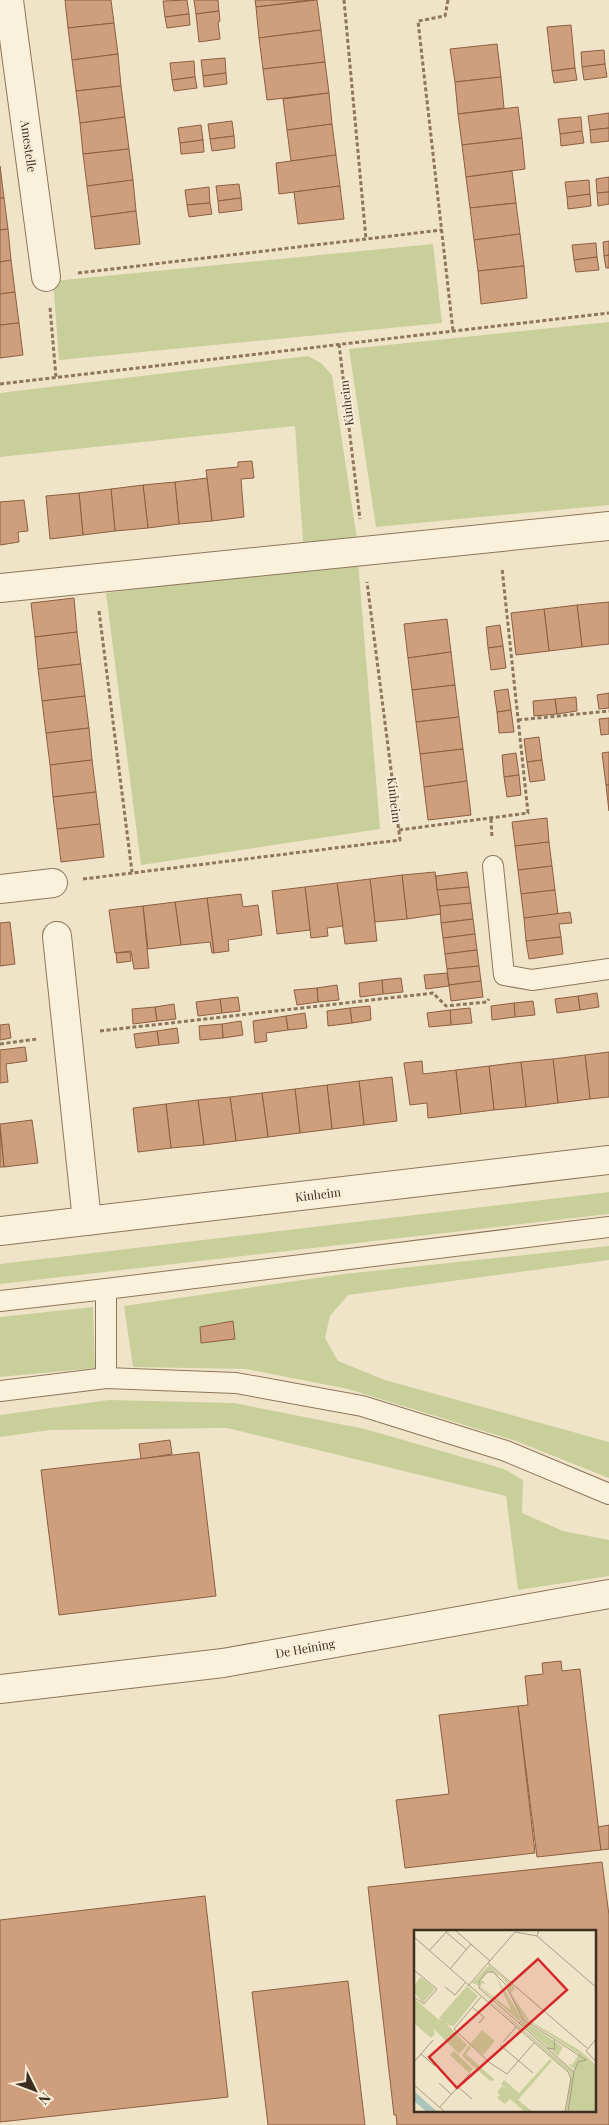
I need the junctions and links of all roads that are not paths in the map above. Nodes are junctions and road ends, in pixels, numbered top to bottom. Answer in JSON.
{"nodes":[{"id":1,"x":7,"y":11,"type":"edge"},
{"id":2,"x":46,"y":277,"type":"road end"},
{"id":3,"x":609,"y":526,"type":"edge"},
{"id":4,"x":0,"y":588,"type":"edge"},
{"id":5,"x":493,"y":866,"type":"dead end"},
{"id":6,"x":53,"y":883,"type":"road end"},
{"id":7,"x":0,"y":889,"type":"edge"},
{"id":8,"x":57,"y":936,"type":"dead end"},
{"id":9,"x":609,"y":969,"type":"edge"},
{"id":10,"x":609,"y":1160,"type":"edge"},
{"id":11,"x":86,"y":1221,"type":"junction"},
{"id":12,"x":609,"y":1227,"type":"edge"},
{"id":13,"x":0,"y":1231,"type":"edge"},
{"id":14,"x":106,"y":1289,"type":"junction"},
{"id":15,"x":0,"y":1301,"type":"edge"},
{"id":16,"x":106,"y":1378,"type":"junction"},
{"id":17,"x":0,"y":1391,"type":"edge"},
{"id":18,"x":609,"y":1494,"type":"edge"},
{"id":19,"x":609,"y":1594,"type":"edge"},
{"id":20,"x":0,"y":1689,"type":"edge"}],
"edges":[{"from":1,"to":2,"type":"street","name":"Amestelle"},
{"from":3,"to":4,"type":"street"},
{"from":5,"to":9,"type":"lane"},
{"from":6,"to":7,"type":"street"},
{"from":8,"to":11,"type":"street"},
{"from":10,"to":11,"type":"street","name":"Kinheim"},
{"from":11,"to":13,"type":"street","name":"Kinheim"},
{"from":12,"to":14,"type":"lane"},
{"from":14,"to":15,"type":"lane"},
{"from":14,"to":16,"type":"lane"},
{"from":16,"to":17,"type":"lane"},
{"from":16,"to":18,"type":"lane"},
{"from":19,"to":20,"type":"street","name":"De Heining"}]}
